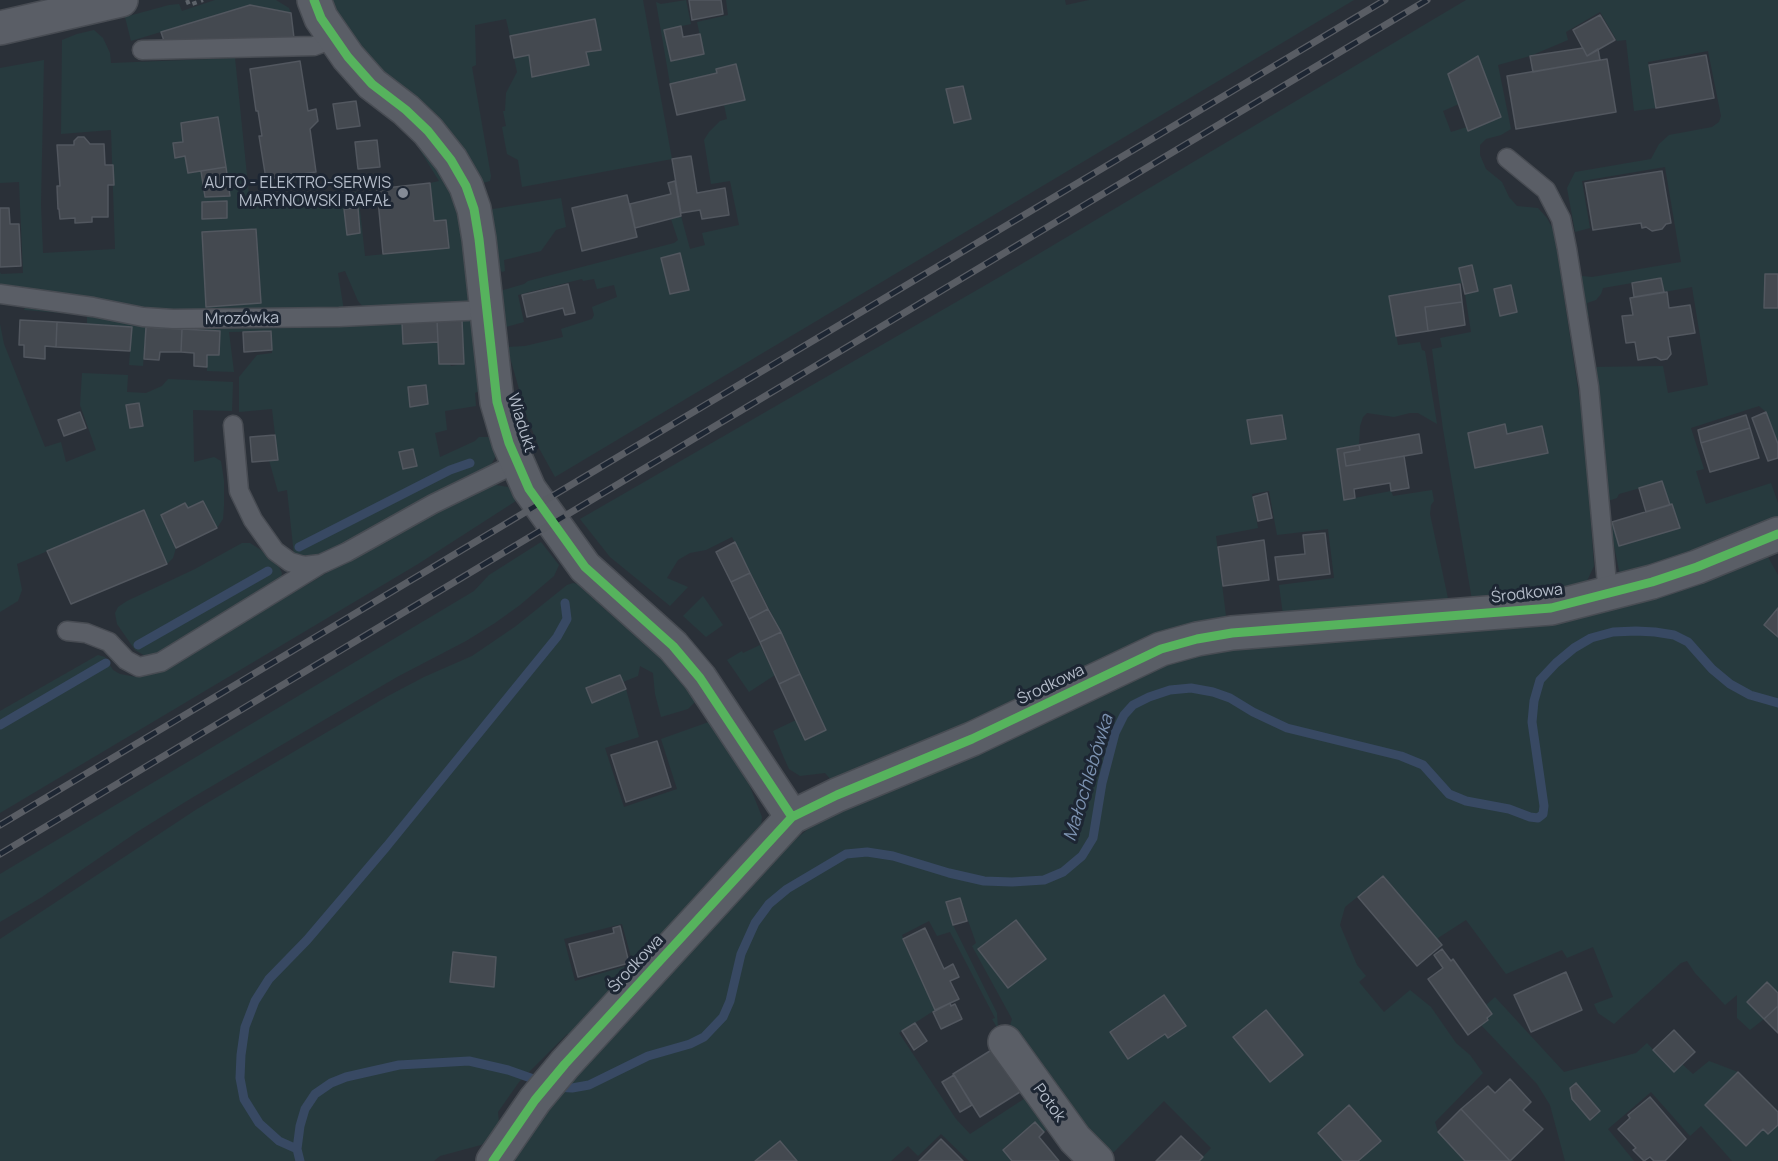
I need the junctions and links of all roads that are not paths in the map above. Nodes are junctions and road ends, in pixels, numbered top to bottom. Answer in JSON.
{"nodes":[{"id":1,"x":121,"y":0,"type":"edge"},
{"id":2,"x":314,"y":0,"type":"edge"},
{"id":3,"x":0,"y":28,"type":"edge"},
{"id":4,"x":336,"y":38,"type":"junction"},
{"id":5,"x":142,"y":50,"type":"dead end"},
{"id":6,"x":1507,"y":158,"type":"dead end"},
{"id":7,"x":0,"y":294,"type":"edge"},
{"id":8,"x":487,"y":310,"type":"junction"},
{"id":9,"x":233,"y":425,"type":"dead end"},
{"id":10,"x":517,"y":463,"type":"junction"},
{"id":11,"x":1778,"y":534,"type":"edge"},
{"id":12,"x":321,"y":564,"type":"junction"},
{"id":13,"x":1608,"y":595,"type":"junction"},
{"id":14,"x":67,"y":631,"type":"dead end"},
{"id":15,"x":792,"y":817,"type":"junction"},
{"id":16,"x":1005,"y":1042,"type":"dead end"},
{"id":17,"x":493,"y":1161,"type":"edge"},
{"id":18,"x":1097,"y":1161,"type":"edge"}],
"edges":[{"from":1,"to":3,"type":"street"},
{"from":2,"to":4,"type":"street","name":"Wiadukt"},
{"from":4,"to":5,"type":"lane"},
{"from":4,"to":8,"type":"street","name":"Wiadukt"},
{"from":6,"to":13,"type":"lane"},
{"from":7,"to":8,"type":"lane","name":"Mrozówka"},
{"from":8,"to":10,"type":"street","name":"Wiadukt"},
{"from":9,"to":12,"type":"lane"},
{"from":10,"to":12,"type":"lane"},
{"from":10,"to":15,"type":"street","name":"Wiadukt"},
{"from":11,"to":13,"type":"street","name":"Środkowa"},
{"from":12,"to":14,"type":"lane"},
{"from":13,"to":15,"type":"street","name":"Środkowa"},
{"from":15,"to":17,"type":"street","name":"Środkowa"},
{"from":16,"to":18,"type":"street","name":"Potok"}]}
